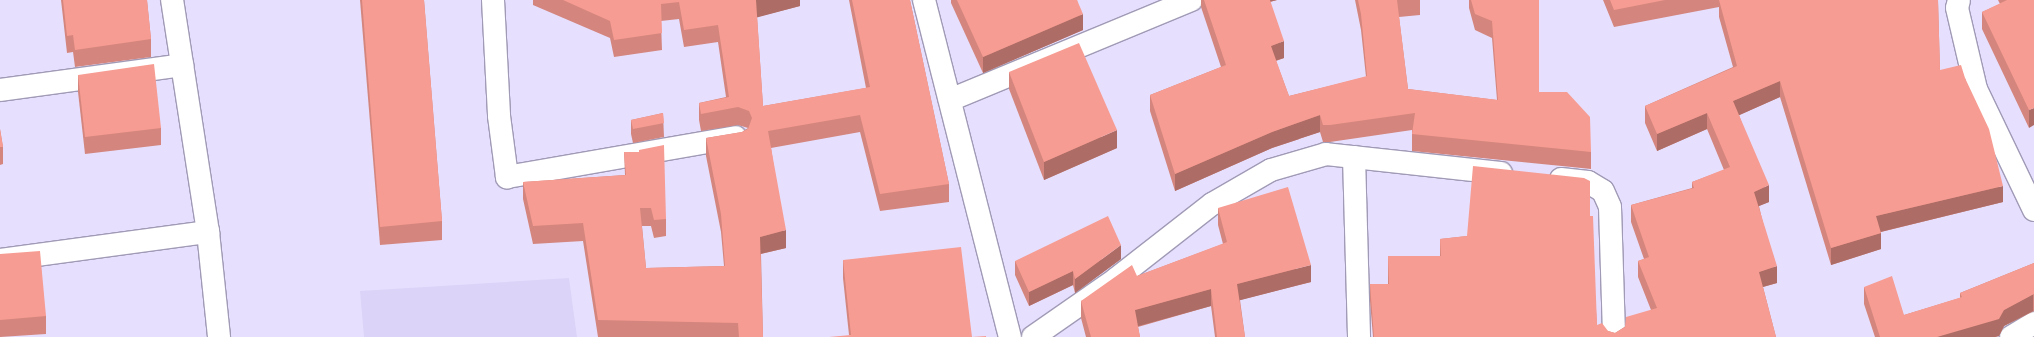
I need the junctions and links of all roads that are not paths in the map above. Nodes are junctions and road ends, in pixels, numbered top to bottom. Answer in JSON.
{"nodes":[{"id":1,"x":172,"y":0,"type":"edge"},
{"id":2,"x":493,"y":0,"type":"edge"},
{"id":3,"x":924,"y":0,"type":"edge"},
{"id":4,"x":1191,"y":0,"type":"edge"},
{"id":5,"x":1958,"y":0,"type":"edge"},
{"id":6,"x":182,"y":65,"type":"junction"},
{"id":7,"x":0,"y":90,"type":"edge"},
{"id":8,"x":950,"y":100,"type":"junction"},
{"id":9,"x":740,"y":136,"type":"edge"},
{"id":10,"x":1354,"y":157,"type":"junction"},
{"id":11,"x":1518,"y":175,"type":"edge"},
{"id":12,"x":1541,"y":177,"type":"edge"},
{"id":13,"x":2034,"y":210,"type":"edge"},
{"id":14,"x":208,"y":232,"type":"junction"},
{"id":15,"x":0,"y":260,"type":"edge"},
{"id":16,"x":2034,"y":323,"type":"edge"},
{"id":17,"x":218,"y":337,"type":"edge"},
{"id":18,"x":1010,"y":337,"type":"edge"},
{"id":19,"x":1033,"y":337,"type":"edge"},
{"id":20,"x":1359,"y":337,"type":"edge"},
{"id":21,"x":1614,"y":337,"type":"edge"},
{"id":22,"x":2011,"y":337,"type":"edge"}],
"edges":[{"from":1,"to":6,"type":"street"},
{"from":2,"to":9,"type":"street"},
{"from":3,"to":8,"type":"street"},
{"from":4,"to":8,"type":"street"},
{"from":5,"to":13,"type":"street"},
{"from":6,"to":7,"type":"street"},
{"from":6,"to":14,"type":"street"},
{"from":8,"to":18,"type":"street"},
{"from":10,"to":11,"type":"street"},
{"from":10,"to":19,"type":"street"},
{"from":10,"to":20,"type":"street"},
{"from":12,"to":21,"type":"street"},
{"from":14,"to":15,"type":"street"},
{"from":14,"to":17,"type":"street"},
{"from":16,"to":22,"type":"street"}]}
